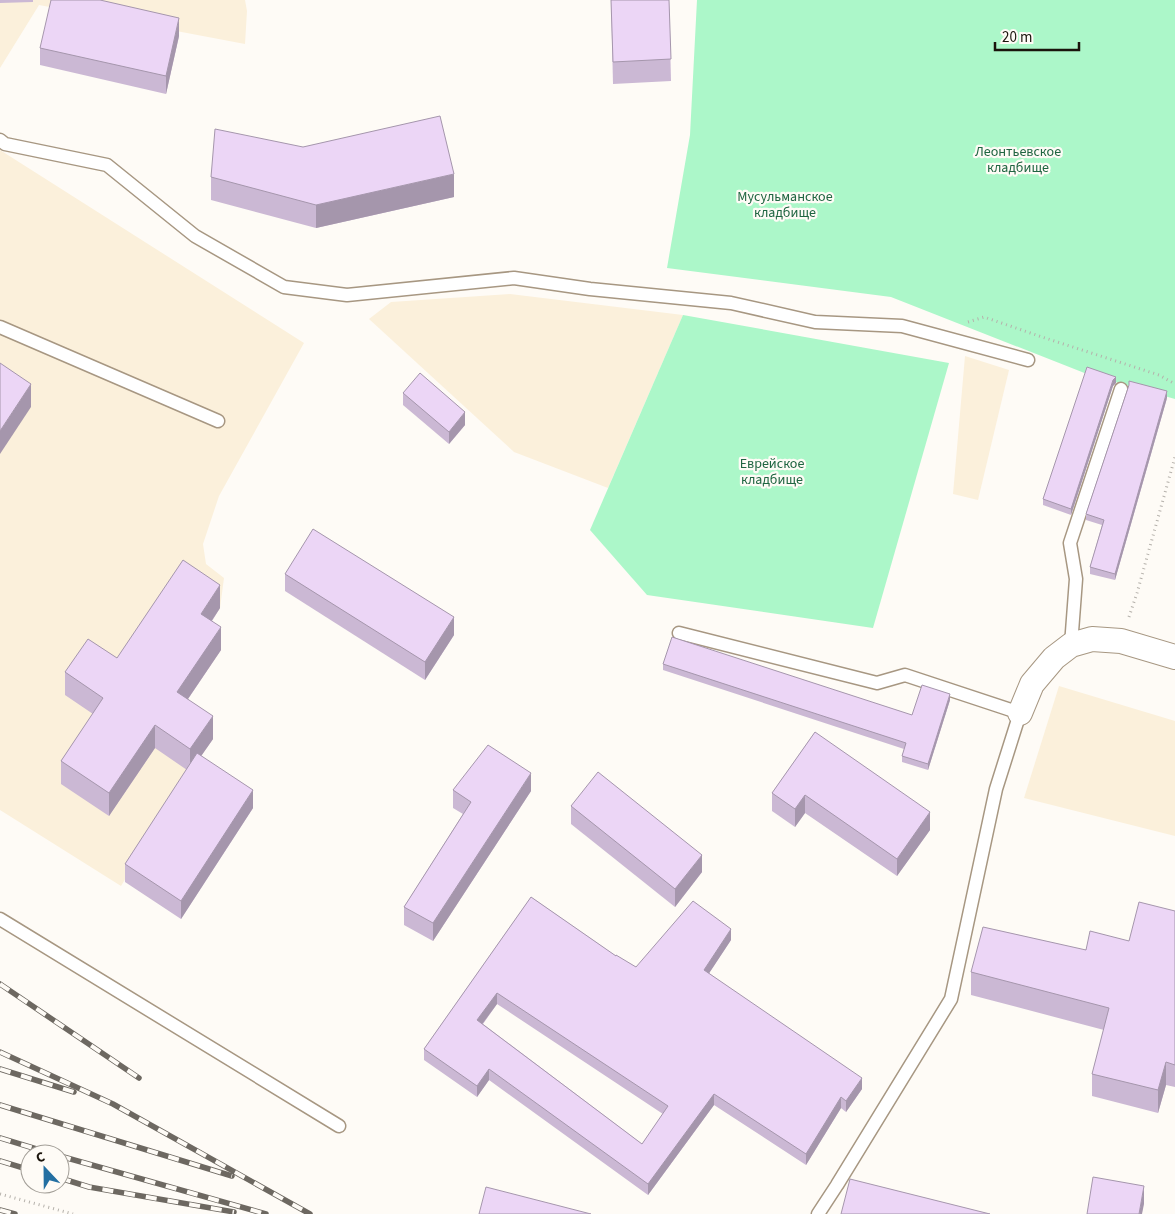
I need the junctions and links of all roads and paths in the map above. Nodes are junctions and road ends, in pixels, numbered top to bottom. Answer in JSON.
{"nodes":[{"id":1,"x":0,"y":140,"type":"edge"},
{"id":2,"x":0,"y":327,"type":"edge"},
{"id":3,"x":927,"y":332,"type":"junction"},
{"id":4,"x":1028,"y":360,"type":"dead end"},
{"id":5,"x":1175,"y":384,"type":"edge"},
{"id":6,"x":1121,"y":389,"type":"dead end"},
{"id":7,"x":218,"y":421,"type":"dead end"},
{"id":8,"x":1175,"y":457,"type":"edge"},
{"id":9,"x":679,"y":633,"type":"dead end"},
{"id":10,"x":1121,"y":641,"type":"junction"},
{"id":11,"x":1071,"y":646,"type":"junction"},
{"id":12,"x":1175,"y":657,"type":"edge"},
{"id":13,"x":1020,"y":713,"type":"junction"},
{"id":14,"x":0,"y":919,"type":"edge"},
{"id":15,"x":339,"y":1126,"type":"dead end"},
{"id":16,"x":0,"y":1194,"type":"edge"},
{"id":17,"x":73,"y":1214,"type":"edge"},
{"id":18,"x":818,"y":1214,"type":"edge"}],
"edges":[{"from":1,"to":3,"type":"lane"},
{"from":2,"to":7,"type":"lane"},
{"from":3,"to":4,"type":"lane"},
{"from":3,"to":5,"type":"path"},
{"from":6,"to":11,"type":"lane"},
{"from":8,"to":10,"type":"path"},
{"from":9,"to":13,"type":"lane"},
{"from":10,"to":11,"type":"street"},
{"from":10,"to":12,"type":"street"},
{"from":11,"to":13,"type":"street"},
{"from":13,"to":18,"type":"lane"},
{"from":14,"to":15,"type":"lane"},
{"from":16,"to":17,"type":"path"}]}
